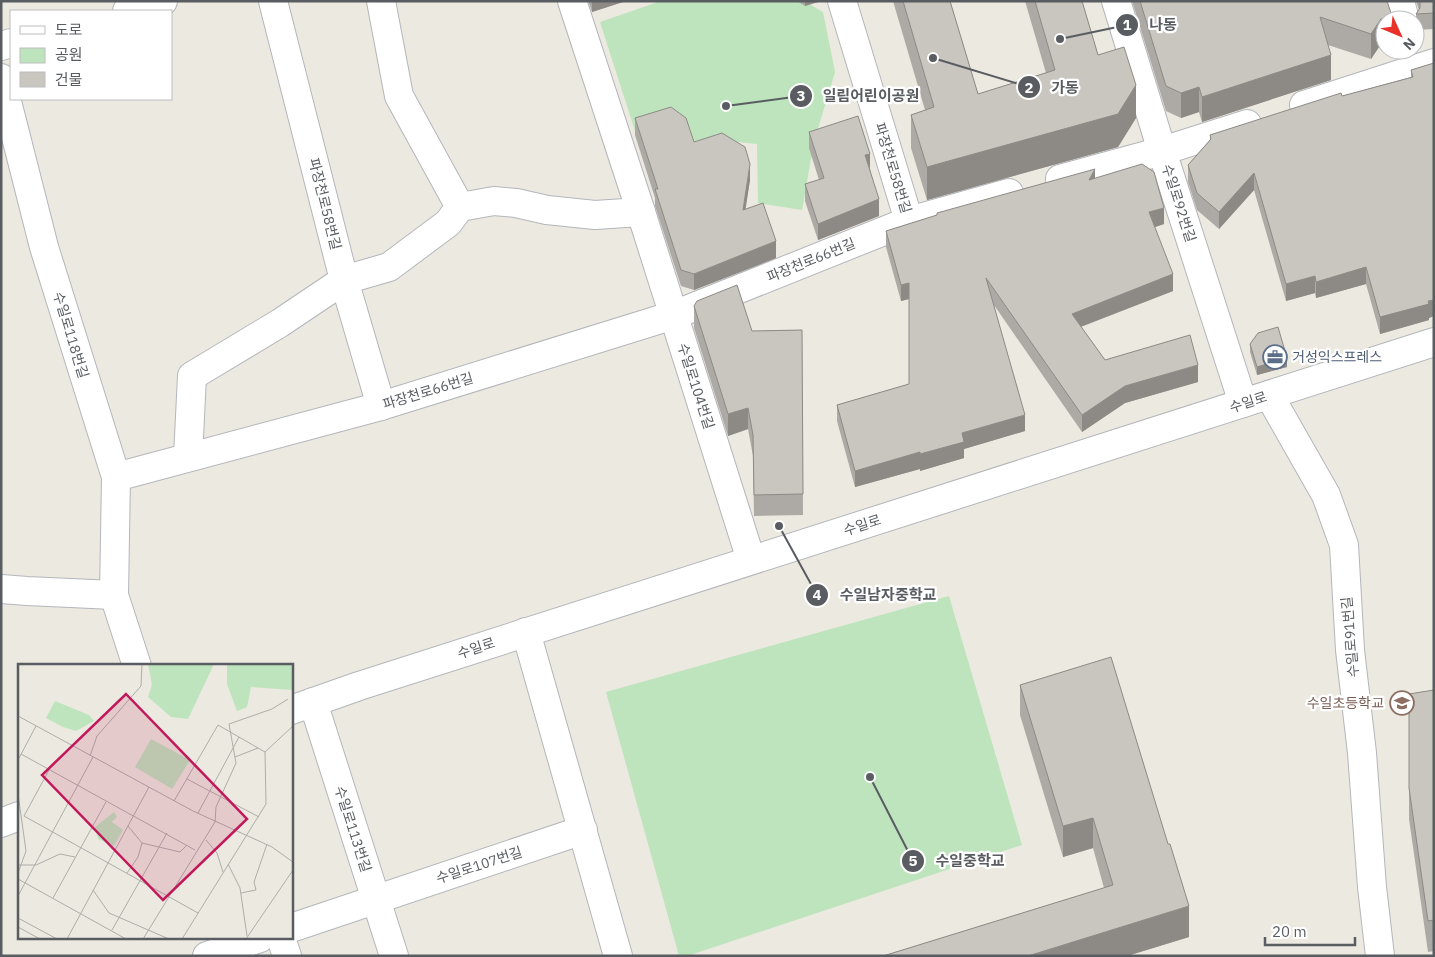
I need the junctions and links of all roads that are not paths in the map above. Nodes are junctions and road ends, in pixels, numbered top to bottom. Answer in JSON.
{"nodes":[{"id":1,"x":163,"y":1,"type":"edge"},
{"id":2,"x":273,"y":1,"type":"edge"},
{"id":3,"x":381,"y":1,"type":"edge"},
{"id":4,"x":572,"y":1,"type":"edge"},
{"id":5,"x":842,"y":1,"type":"edge"},
{"id":6,"x":1116,"y":1,"type":"edge"},
{"id":7,"x":131,"y":10,"type":"edge"},
{"id":8,"x":1423,"y":60,"type":"edge"},
{"id":9,"x":1,"y":78,"type":"edge"},
{"id":10,"x":1162,"y":151,"type":"junction"},
{"id":11,"x":460,"y":207,"type":"junction"},
{"id":12,"x":641,"y":212,"type":"junction"},
{"id":13,"x":909,"y":220,"type":"junction"},
{"id":14,"x":344,"y":280,"type":"junction"},
{"id":15,"x":674,"y":315,"type":"junction"},
{"id":16,"x":1434,"y":342,"type":"edge"},
{"id":17,"x":1270,"y":395,"type":"junction"},
{"id":18,"x":1243,"y":403,"type":"junction"},
{"id":19,"x":380,"y":406,"type":"junction"},
{"id":20,"x":188,"y":458,"type":"junction"},
{"id":21,"x":116,"y":477,"type":"junction"},
{"id":22,"x":752,"y":560,"type":"junction"},
{"id":23,"x":1,"y":589,"type":"edge"},
{"id":24,"x":114,"y":595,"type":"junction"},
{"id":25,"x":526,"y":632,"type":"junction"},
{"id":26,"x":136,"y":664,"type":"edge"},
{"id":27,"x":302,"y":706,"type":"edge"},
{"id":28,"x":18,"y":816,"type":"edge"},
{"id":29,"x":1,"y":823,"type":"edge"},
{"id":30,"x":582,"y":830,"type":"junction"},
{"id":31,"x":376,"y":899,"type":"junction"},
{"id":32,"x":292,"y":928,"type":"edge"},
{"id":33,"x":254,"y":940,"type":"edge"},
{"id":34,"x":282,"y":940,"type":"edge"},
{"id":35,"x":208,"y":956,"type":"edge"},
{"id":36,"x":287,"y":956,"type":"edge"},
{"id":37,"x":394,"y":956,"type":"edge"},
{"id":38,"x":618,"y":956,"type":"edge"},
{"id":39,"x":1380,"y":956,"type":"edge"}],
"edges":[{"from":1,"to":7,"type":"street"},
{"from":2,"to":14,"type":"street","name":"파장천로58번길"},
{"from":3,"to":11,"type":"street"},
{"from":4,"to":12,"type":"street","name":"수일로104번길"},
{"from":5,"to":13,"type":"street","name":"파장천로58번길"},
{"from":6,"to":10,"type":"street","name":"수일로92번길"},
{"from":8,"to":10,"type":"street","name":"파장천로66번길"},
{"from":9,"to":21,"type":"street","name":"수일로118번길"},
{"from":10,"to":13,"type":"street","name":"파장천로66번길"},
{"from":10,"to":18,"type":"street","name":"수일로92번길"},
{"from":11,"to":12,"type":"street"},
{"from":11,"to":14,"type":"street"},
{"from":12,"to":15,"type":"street","name":"수일로104번길"},
{"from":13,"to":15,"type":"street","name":"파장천로66번길"},
{"from":14,"to":19,"type":"street","name":"파장천로58번길"},
{"from":14,"to":20,"type":"street"},
{"from":15,"to":19,"type":"street","name":"파장천로66번길"},
{"from":15,"to":22,"type":"street","name":"수일로104번길"},
{"from":16,"to":17,"type":"street","name":"수일로"},
{"from":17,"to":18,"type":"street","name":"수일로"},
{"from":17,"to":39,"type":"street","name":"수일로91번길"},
{"from":18,"to":22,"type":"street","name":"수일로"},
{"from":19,"to":20,"type":"street","name":"파장천로66번길"},
{"from":20,"to":21,"type":"street","name":"파장천로66번길"},
{"from":21,"to":24,"type":"street","name":"수일로118번길"},
{"from":22,"to":25,"type":"street","name":"수일로"},
{"from":23,"to":24,"type":"street"},
{"from":24,"to":26,"type":"street","name":"수일로118번길"},
{"from":25,"to":27,"type":"street","name":"수일로"},
{"from":25,"to":30,"type":"street"},
{"from":27,"to":31,"type":"street","name":"수일로113번길"},
{"from":28,"to":29,"type":"street"},
{"from":30,"to":31,"type":"street","name":"수일로107번길"},
{"from":30,"to":38,"type":"street"},
{"from":31,"to":32,"type":"street","name":"수일로107번길"},
{"from":31,"to":37,"type":"street","name":"수일로113번길"},
{"from":33,"to":35,"type":"street"},
{"from":34,"to":36,"type":"street"}]}
